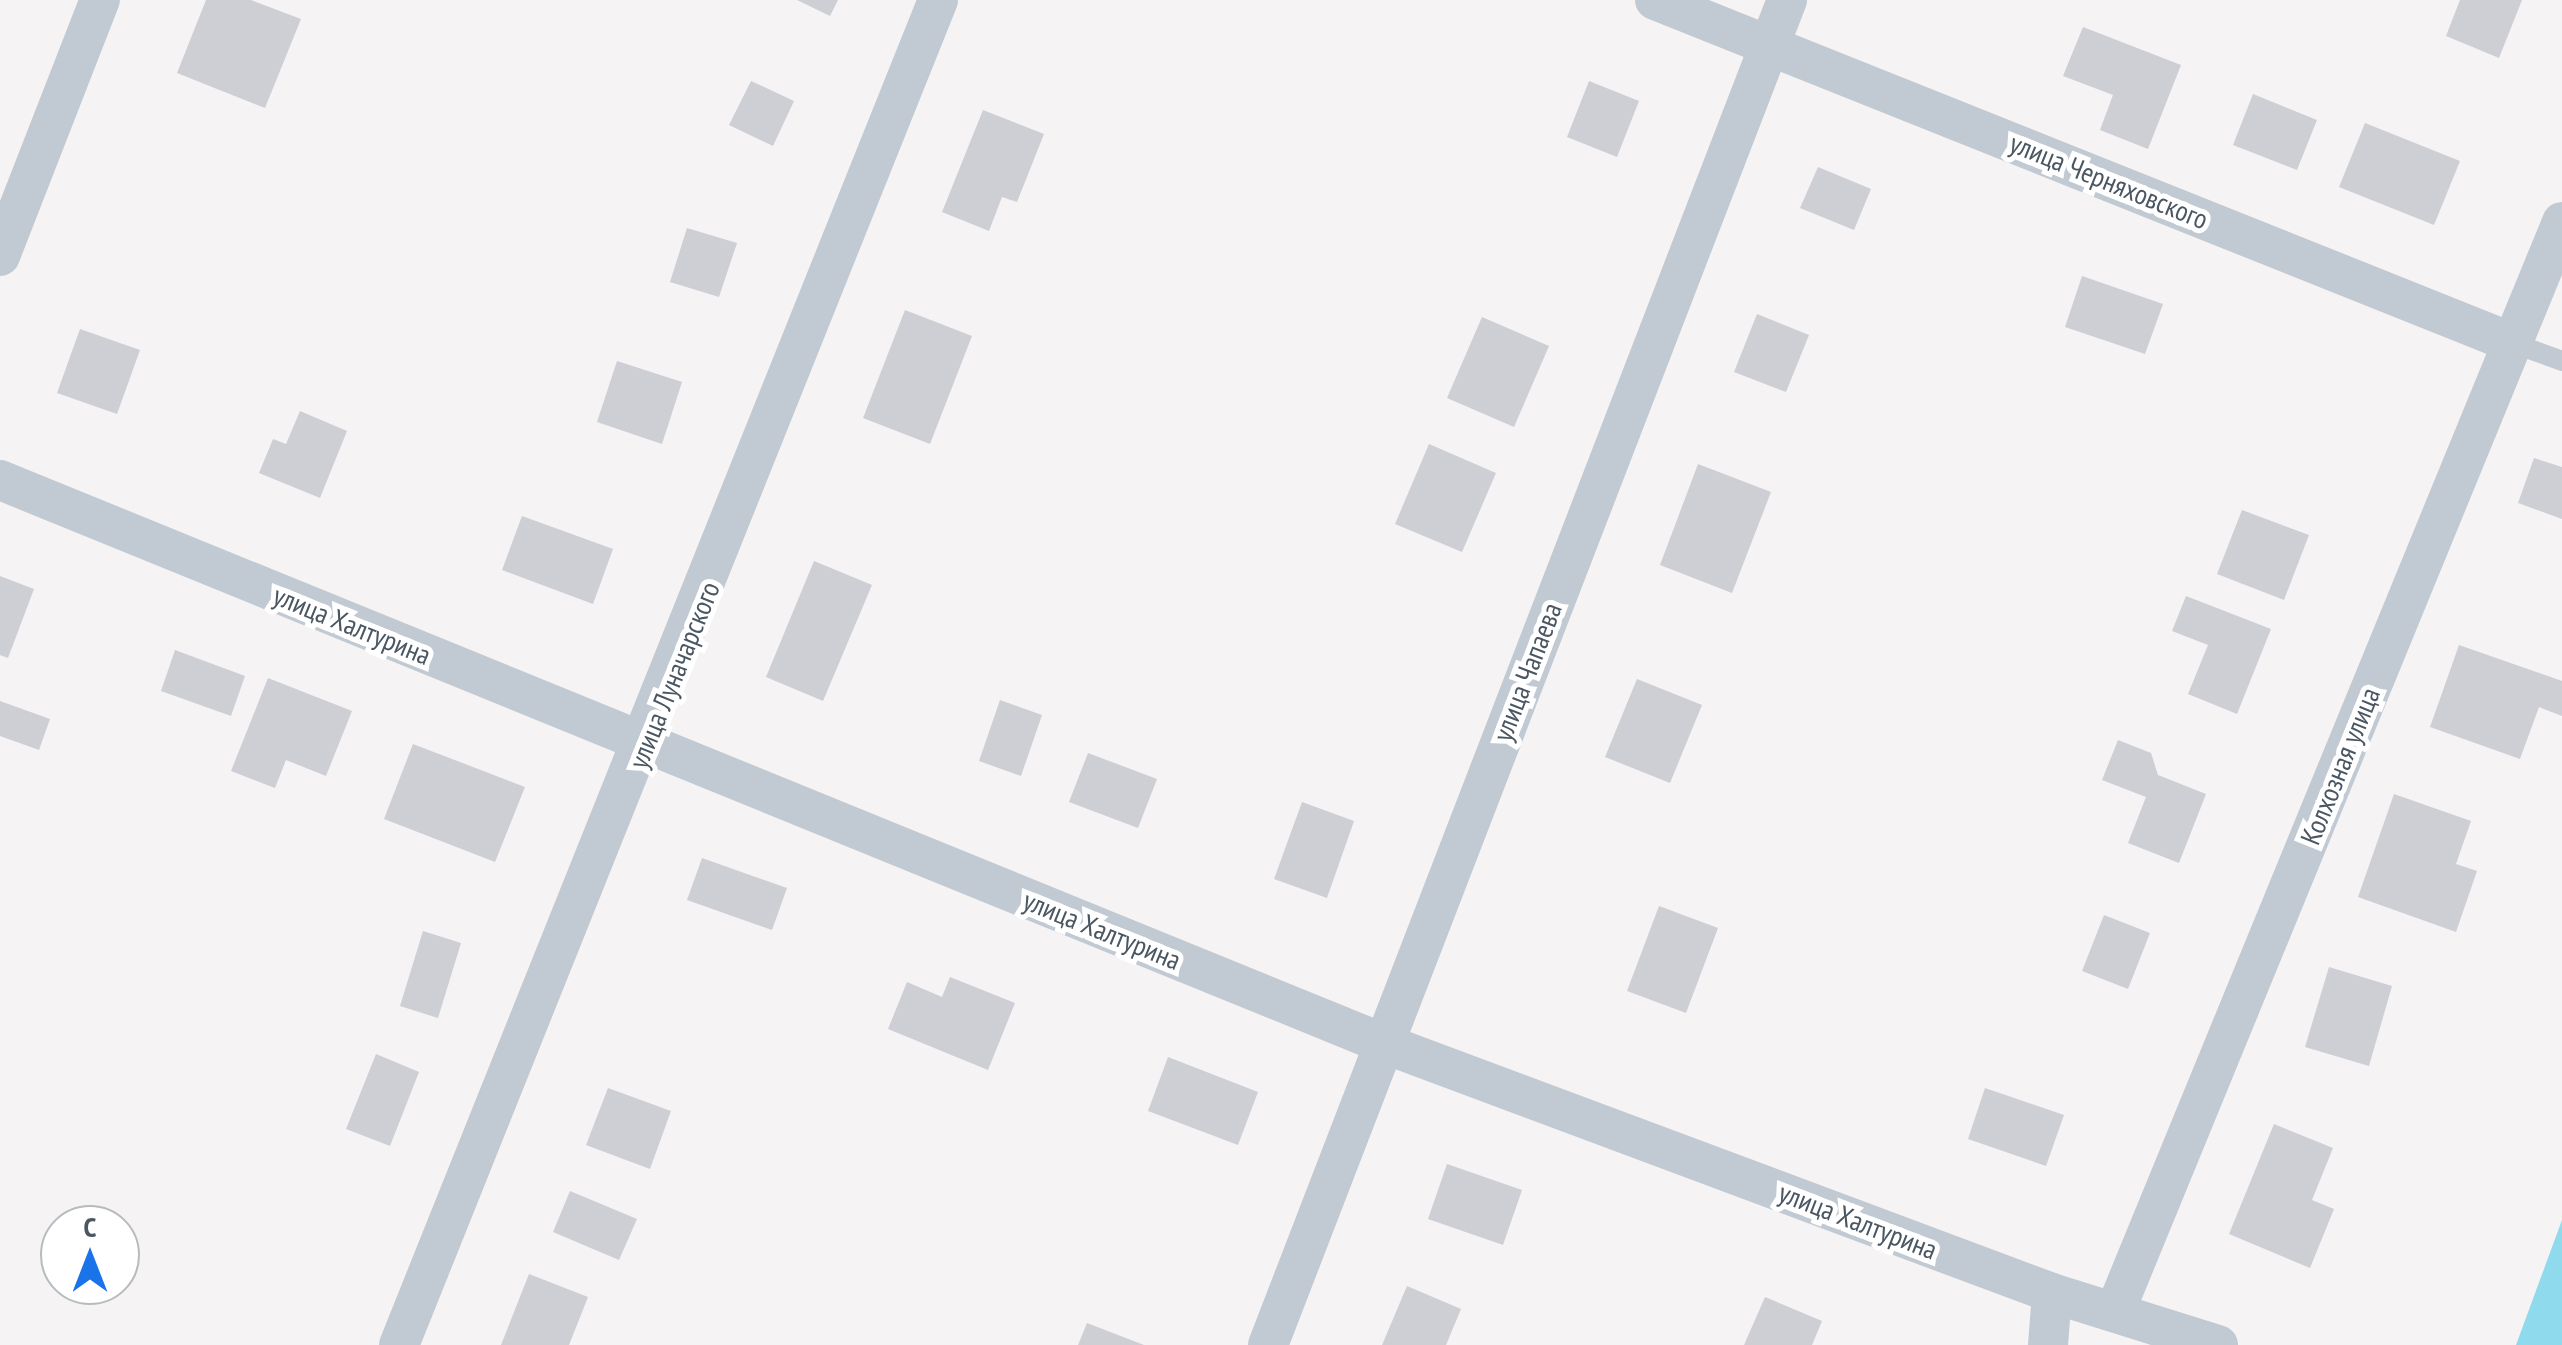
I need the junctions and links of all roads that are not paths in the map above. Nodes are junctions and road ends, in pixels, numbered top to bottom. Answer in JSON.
{"nodes":[{"id":1,"x":100,"y":0,"type":"edge"},
{"id":2,"x":938,"y":0,"type":"edge"},
{"id":3,"x":1655,"y":0,"type":"edge"},
{"id":4,"x":1787,"y":0,"type":"edge"},
{"id":5,"x":1769,"y":44,"type":"junction"},
{"id":6,"x":2562,"y":222,"type":"edge"},
{"id":7,"x":0,"y":256,"type":"edge"},
{"id":8,"x":2514,"y":344,"type":"junction"},
{"id":9,"x":2562,"y":361,"type":"edge"},
{"id":10,"x":0,"y":480,"type":"edge"},
{"id":11,"x":646,"y":747,"type":"junction"},
{"id":12,"x":1385,"y":1044,"type":"junction"},
{"id":13,"x":2052,"y":1294,"type":"junction"},
{"id":14,"x":2116,"y":1309,"type":"junction"},
{"id":15,"x":399,"y":1345,"type":"edge"},
{"id":16,"x":1268,"y":1345,"type":"edge"},
{"id":17,"x":2048,"y":1345,"type":"edge"},
{"id":18,"x":2218,"y":1345,"type":"edge"}],
"edges":[{"from":1,"to":7,"type":"street"},
{"from":2,"to":11,"type":"street","name":"улица Луначарского"},
{"from":3,"to":5,"type":"street","name":"улица Черняховского"},
{"from":4,"to":5,"type":"street","name":"улица Чапаева"},
{"from":5,"to":8,"type":"street","name":"улица Черняховского"},
{"from":5,"to":12,"type":"street","name":"улица Чапаева"},
{"from":6,"to":8,"type":"street","name":"Колхозная улица"},
{"from":8,"to":9,"type":"lane","name":"улица Черняховского"},
{"from":8,"to":14,"type":"street","name":"Колхозная улица"},
{"from":10,"to":11,"type":"street","name":"улица Халтурина"},
{"from":11,"to":12,"type":"street","name":"улица Халтурина"},
{"from":11,"to":15,"type":"street","name":"улица Луначарского"},
{"from":12,"to":13,"type":"street","name":"улица Халтурина"},
{"from":12,"to":16,"type":"street","name":"улица Чапаева"},
{"from":13,"to":14,"type":"street","name":"улица Халтурина"},
{"from":13,"to":17,"type":"street"},
{"from":14,"to":18,"type":"street","name":"улица Халтурина"}]}
